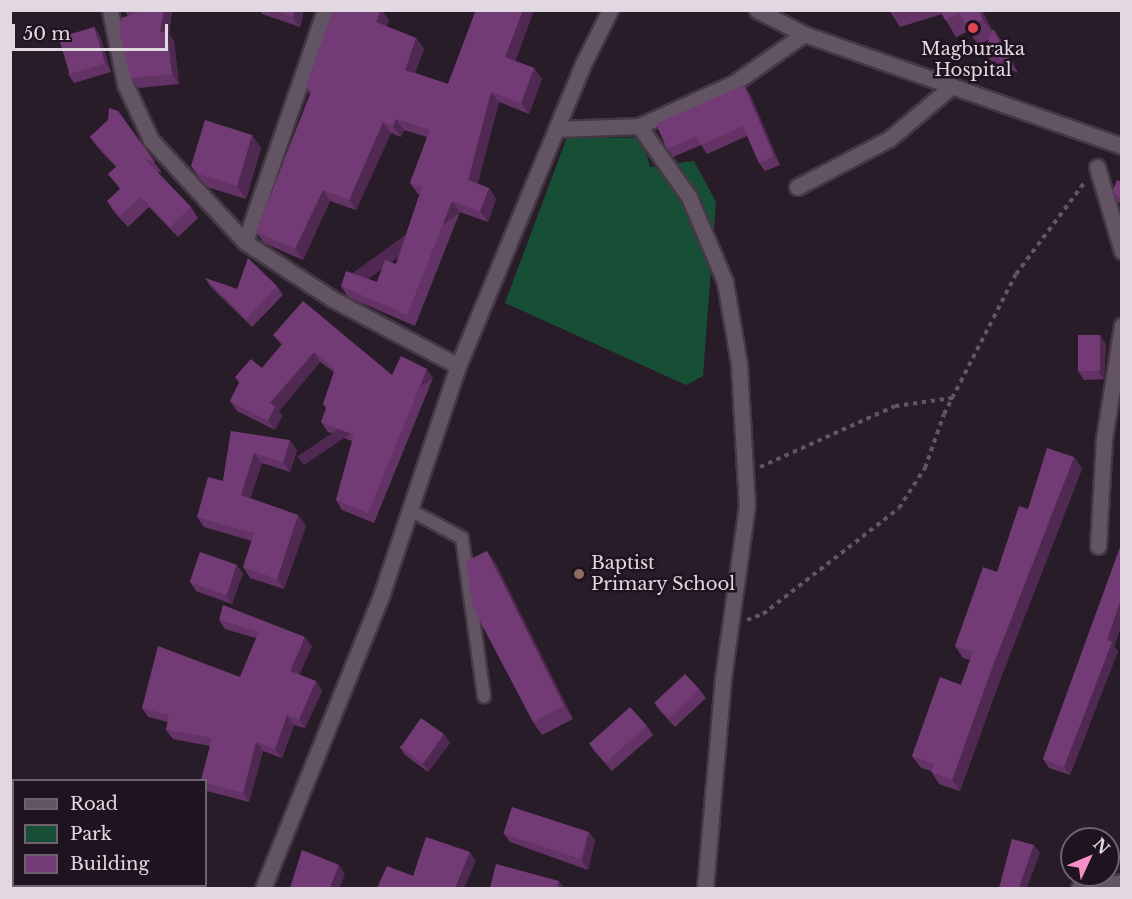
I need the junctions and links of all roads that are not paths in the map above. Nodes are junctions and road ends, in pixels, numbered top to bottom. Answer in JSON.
{"nodes":[{"id":1,"x":110,"y":10,"type":"edge"},
{"id":2,"x":325,"y":10,"type":"edge"},
{"id":3,"x":610,"y":10,"type":"edge"},
{"id":4,"x":757,"y":10,"type":"edge"},
{"id":5,"x":804,"y":34,"type":"junction"},
{"id":6,"x":952,"y":86,"type":"junction"},
{"id":7,"x":639,"y":126,"type":"junction"},
{"id":8,"x":558,"y":129,"type":"junction"},
{"id":9,"x":1122,"y":147,"type":"edge"},
{"id":10,"x":1097,"y":167,"type":"road end"},
{"id":11,"x":797,"y":187,"type":"dead end"},
{"id":12,"x":245,"y":242,"type":"junction"},
{"id":13,"x":1122,"y":251,"type":"edge"},
{"id":14,"x":1122,"y":325,"type":"edge"},
{"id":15,"x":1119,"y":350,"type":"edge"},
{"id":16,"x":458,"y":366,"type":"junction"},
{"id":17,"x":412,"y":511,"type":"junction"},
{"id":18,"x":1098,"y":546,"type":"dead end"},
{"id":19,"x":484,"y":696,"type":"dead end"},
{"id":20,"x":1122,"y":882,"type":"edge"},
{"id":21,"x":263,"y":888,"type":"edge"},
{"id":22,"x":705,"y":888,"type":"edge"},
{"id":23,"x":1079,"y":888,"type":"edge"}],
"edges":[{"from":1,"to":12,"type":"street"},
{"from":2,"to":12,"type":"street"},
{"from":3,"to":8,"type":"street"},
{"from":4,"to":5,"type":"street"},
{"from":5,"to":6,"type":"street"},
{"from":5,"to":7,"type":"street"},
{"from":6,"to":9,"type":"street"},
{"from":6,"to":11,"type":"street"},
{"from":7,"to":8,"type":"street"},
{"from":7,"to":22,"type":"street"},
{"from":8,"to":16,"type":"street"},
{"from":10,"to":13,"type":"street"},
{"from":12,"to":16,"type":"street"},
{"from":14,"to":15,"type":"street"},
{"from":15,"to":18,"type":"street"},
{"from":16,"to":17,"type":"street"},
{"from":17,"to":19,"type":"lane"},
{"from":17,"to":21,"type":"street"},
{"from":20,"to":23,"type":"street"}]}
